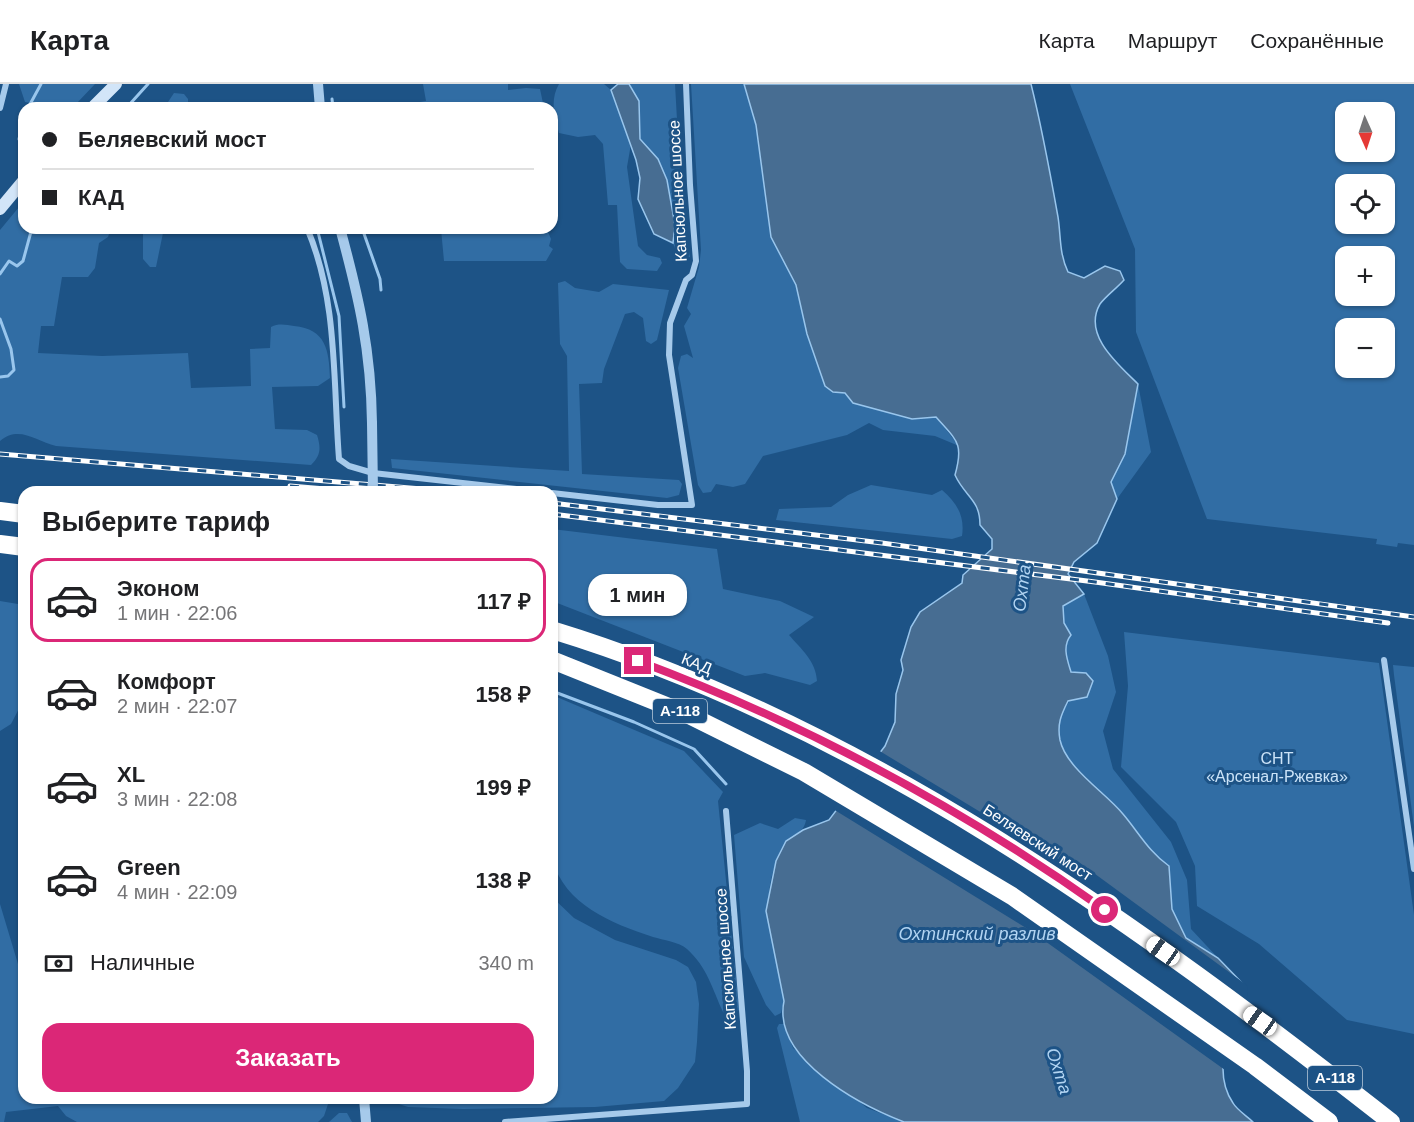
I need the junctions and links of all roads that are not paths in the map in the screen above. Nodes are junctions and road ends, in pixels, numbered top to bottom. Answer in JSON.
{"nodes":[{"id":1,"x":6,"y":84,"type":"edge"},
{"id":2,"x":116,"y":84,"type":"edge"},
{"id":3,"x":318,"y":84,"type":"edge"},
{"id":4,"x":686,"y":84,"type":"edge"},
{"id":5,"x":98,"y":102,"type":"edge"},
{"id":6,"x":320,"y":102,"type":"edge"},
{"id":7,"x":0,"y":108,"type":"edge"},
{"id":8,"x":18,"y":187,"type":"edge"},
{"id":9,"x":0,"y":209,"type":"edge"},
{"id":10,"x":309,"y":234,"type":"edge"},
{"id":11,"x":342,"y":234,"type":"edge"},
{"id":12,"x":373,"y":486,"type":"edge"},
{"id":13,"x":490,"y":486,"type":"edge"},
{"id":14,"x":558,"y":494,"type":"edge"},
{"id":15,"x":0,"y":544,"type":"edge"},
{"id":16,"x":18,"y":546,"type":"edge"},
{"id":17,"x":558,"y":632,"type":"edge"},
{"id":18,"x":1384,"y":660,"type":"dead end"},
{"id":19,"x":558,"y":662,"type":"edge"},
{"id":20,"x":825,"y":740,"type":"joint"},
{"id":21,"x":726,"y":811,"type":"dead end"},
{"id":22,"x":1414,"y":869,"type":"edge"},
{"id":23,"x":364,"y":1104,"type":"edge"},
{"id":24,"x":366,"y":1122,"type":"edge"},
{"id":25,"x":505,"y":1122,"type":"edge"},
{"id":26,"x":1329,"y":1122,"type":"edge"},
{"id":27,"x":1391,"y":1122,"type":"edge"}],
"edges":[{"from":1,"to":7,"type":"street"},
{"from":2,"to":5,"type":"main road"},
{"from":3,"to":6,"type":"street"},
{"from":4,"to":14,"type":"street","name":"Капсюльное шоссе"},
{"from":8,"to":9,"type":"main road"},
{"from":10,"to":13,"type":"street"},
{"from":11,"to":12,"type":"street","bridge":true},
{"from":15,"to":16,"type":"highway"},
{"from":17,"to":20,"type":"highway","name":"КАД","number":"А-118"},
{"from":18,"to":22,"type":"street"},
{"from":19,"to":26,"type":"highway","number":"А-118"},
{"from":20,"to":27,"type":"highway","name":"Беляевский мост","number":"А-118"},
{"from":21,"to":25,"type":"street","name":"Капсюльное шоссе"},
{"from":23,"to":24,"type":"street"}]}
